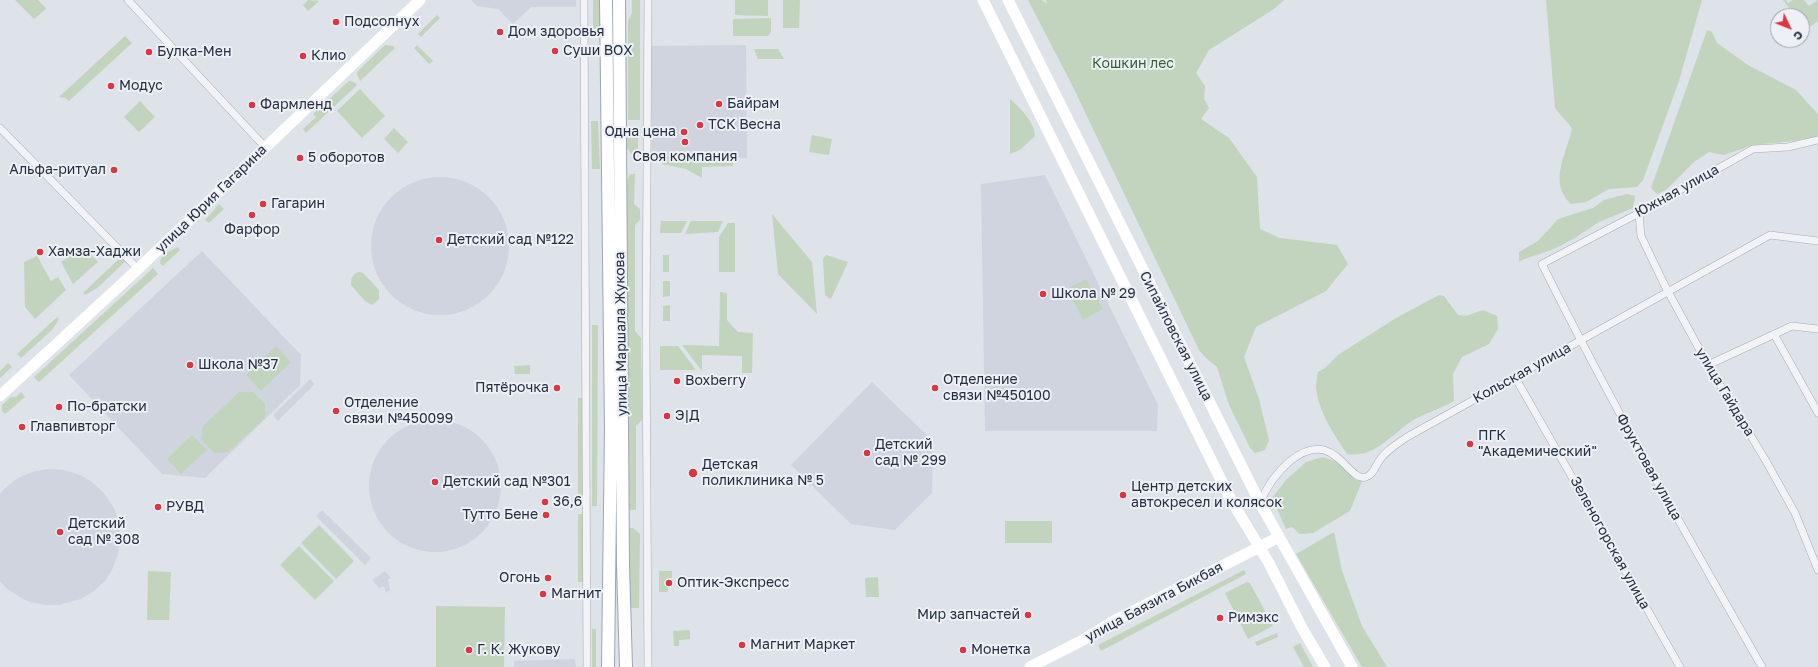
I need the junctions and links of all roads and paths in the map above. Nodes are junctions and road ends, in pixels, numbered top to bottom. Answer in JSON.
{"nodes":[{"id":1,"x":128,"y":0,"type":"edge"},
{"id":2,"x":420,"y":0,"type":"edge"},
{"id":3,"x":584,"y":0,"type":"edge"},
{"id":4,"x":606,"y":0,"type":"edge"},
{"id":5,"x":619,"y":0,"type":"edge"},
{"id":6,"x":648,"y":0,"type":"edge"},
{"id":7,"x":983,"y":0,"type":"edge"},
{"id":8,"x":1008,"y":0,"type":"edge"},
{"id":9,"x":0,"y":128,"type":"edge"},
{"id":10,"x":1818,"y":140,"type":"edge"},
{"id":11,"x":265,"y":147,"type":"junction"},
{"id":12,"x":1639,"y":213,"type":"junction"},
{"id":13,"x":1818,"y":241,"type":"edge"},
{"id":14,"x":1542,"y":264,"type":"joint"},
{"id":15,"x":138,"y":269,"type":"junction"},
{"id":16,"x":1668,"y":292,"type":"junction"},
{"id":17,"x":1818,"y":329,"type":"edge"},
{"id":18,"x":1774,"y":334,"type":"junction"},
{"id":19,"x":1580,"y":340,"type":"junction"},
{"id":20,"x":1708,"y":365,"type":"junction"},
{"id":21,"x":1515,"y":377,"type":"junction"},
{"id":22,"x":0,"y":396,"type":"edge"},
{"id":23,"x":1818,"y":413,"type":"edge"},
{"id":24,"x":1260,"y":503,"type":"junction"},
{"id":25,"x":1279,"y":537,"type":"junction"},
{"id":26,"x":1260,"y":547,"type":"junction"},
{"id":27,"x":1815,"y":554,"type":"edge"},
{"id":28,"x":1818,"y":570,"type":"edge"},
{"id":29,"x":587,"y":667,"type":"edge"},
{"id":30,"x":608,"y":667,"type":"edge"},
{"id":31,"x":626,"y":667,"type":"edge"},
{"id":32,"x":648,"y":667,"type":"edge"},
{"id":33,"x":1030,"y":667,"type":"edge"},
{"id":34,"x":1325,"y":667,"type":"edge"},
{"id":35,"x":1352,"y":667,"type":"edge"},
{"id":36,"x":1680,"y":667,"type":"edge"},
{"id":37,"x":1762,"y":667,"type":"edge"}],
"edges":[{"from":1,"to":11,"type":"street"},
{"from":2,"to":11,"type":"main road","name":"улица Юрия Гагарина"},
{"from":3,"to":29,"type":"street"},
{"from":4,"to":30,"type":"main road","name":"улица Маршала Жукова"},
{"from":5,"to":31,"type":"main road","name":"улица Маршала Жукова"},
{"from":6,"to":32,"type":"street"},
{"from":7,"to":26,"type":"main road","name":"Сипайловская улица"},
{"from":8,"to":24,"type":"main road","name":"Сипайловская улица"},
{"from":9,"to":15,"type":"street"},
{"from":10,"to":12,"type":"street","name":"Южная улица"},
{"from":11,"to":15,"type":"main road","name":"улица Юрия Гагарина"},
{"from":12,"to":14,"type":"street","name":"Южная улица"},
{"from":12,"to":16,"type":"street","name":"улица Гайдара"},
{"from":13,"to":16,"type":"street","name":"Кольская улица"},
{"from":14,"to":19,"type":"street","name":"Фруктовая улица"},
{"from":15,"to":22,"type":"main road","name":"улица Юрия Гагарина"},
{"from":16,"to":19,"type":"street","name":"Кольская улица"},
{"from":16,"to":20,"type":"street","name":"улица Гайдара"},
{"from":17,"to":18,"type":"street"},
{"from":18,"to":20,"type":"street"},
{"from":18,"to":23,"type":"street"},
{"from":19,"to":21,"type":"street","name":"Кольская улица"},
{"from":19,"to":37,"type":"street","name":"Фруктовая улица"},
{"from":20,"to":27,"type":"street","name":"улица Гайдара"},
{"from":21,"to":24,"type":"street","name":"Кольская улица"},
{"from":21,"to":36,"type":"street","name":"Зеленогорская улица"},
{"from":24,"to":25,"type":"main road","name":"Сипайловская улица"},
{"from":25,"to":26,"type":"main road","name":"улица Баязита Бикбая"},
{"from":25,"to":35,"type":"main road","name":"Сипайловская улица"},
{"from":26,"to":33,"type":"main road","name":"улица Баязита Бикбая"},
{"from":26,"to":34,"type":"main road","name":"Сипайловская улица"},
{"from":27,"to":28,"type":"street","name":"улица Гайдара"}]}
